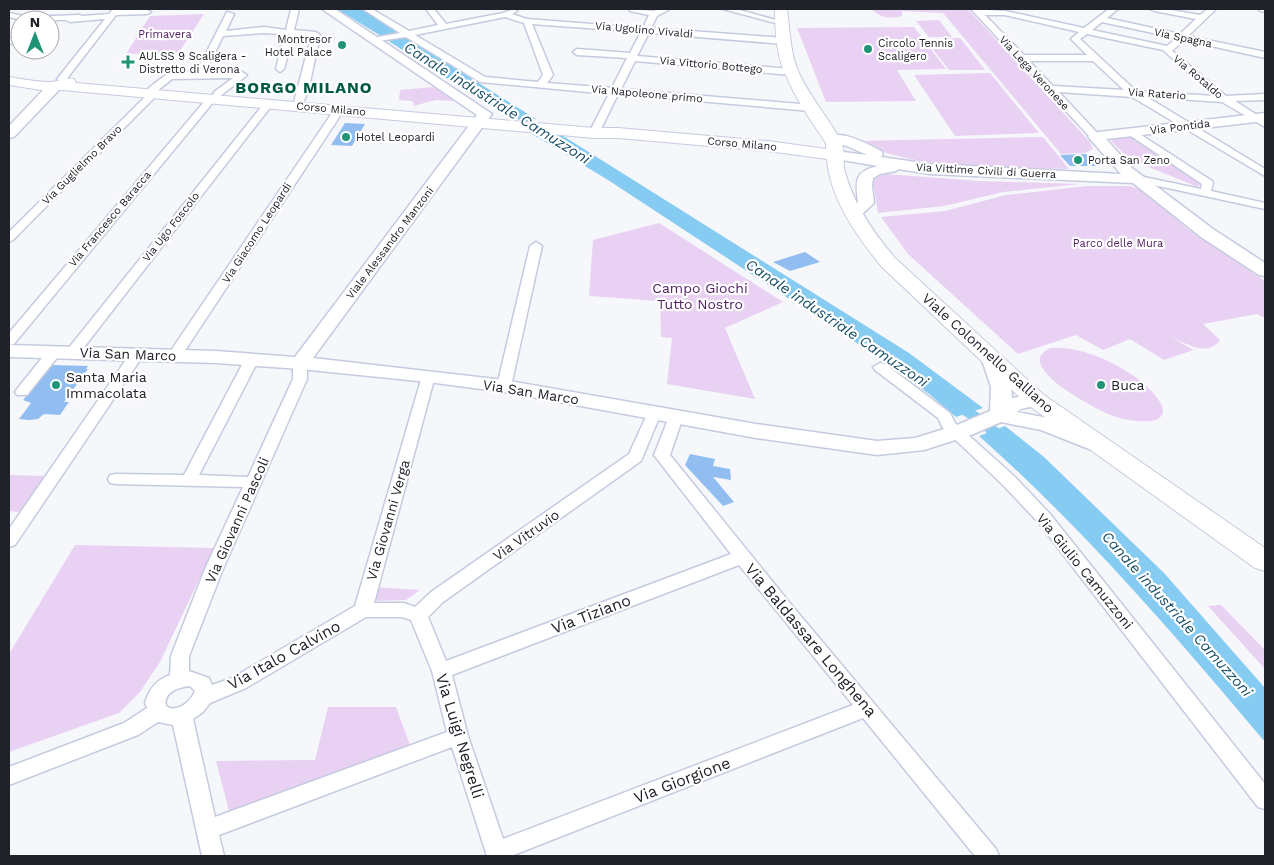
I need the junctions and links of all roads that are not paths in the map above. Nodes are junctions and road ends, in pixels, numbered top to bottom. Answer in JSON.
{"nodes":[{"id":1,"x":295,"y":9,"type":"edge"},
{"id":2,"x":328,"y":9,"type":"edge"},
{"id":3,"x":367,"y":9,"type":"edge"},
{"id":4,"x":430,"y":9,"type":"edge"},
{"id":5,"x":519,"y":9,"type":"edge"},
{"id":6,"x":633,"y":9,"type":"edge"},
{"id":7,"x":666,"y":9,"type":"edge"},
{"id":8,"x":727,"y":9,"type":"edge"},
{"id":9,"x":781,"y":9,"type":"edge"},
{"id":10,"x":1154,"y":9,"type":"edge"},
{"id":11,"x":1212,"y":9,"type":"edge"},
{"id":12,"x":976,"y":10,"type":"edge"},
{"id":13,"x":1099,"y":10,"type":"edge"},
{"id":14,"x":1112,"y":10,"type":"edge"},
{"id":15,"x":147,"y":12,"type":"dead end"},
{"id":16,"x":114,"y":13,"type":"edge"},
{"id":17,"x":230,"y":14,"type":"dead end"},
{"id":18,"x":654,"y":14,"type":"junction"},
{"id":19,"x":505,"y":15,"type":"junction"},
{"id":20,"x":79,"y":18,"type":"junction"},
{"id":21,"x":1201,"y":18,"type":"junction"},
{"id":22,"x":1100,"y":20,"type":"junction"},
{"id":23,"x":60,"y":21,"type":"edge"},
{"id":24,"x":527,"y":21,"type":"junction"},
{"id":25,"x":783,"y":23,"type":"junction"},
{"id":26,"x":60,"y":24,"type":"edge"},
{"id":27,"x":443,"y":26,"type":"junction"},
{"id":28,"x":1130,"y":26,"type":"junction"},
{"id":29,"x":1085,"y":30,"type":"junction"},
{"id":30,"x":288,"y":31,"type":"junction"},
{"id":31,"x":646,"y":31,"type":"junction"},
{"id":32,"x":404,"y":33,"type":"junction"},
{"id":33,"x":220,"y":34,"type":"junction"},
{"id":34,"x":1116,"y":37,"type":"junction"},
{"id":35,"x":1180,"y":37,"type":"junction"},
{"id":36,"x":377,"y":39,"type":"junction"},
{"id":37,"x":784,"y":42,"type":"junction"},
{"id":38,"x":1168,"y":49,"type":"junction"},
{"id":39,"x":577,"y":52,"type":"dead end"},
{"id":40,"x":1265,"y":55,"type":"edge"},
{"id":41,"x":632,"y":57,"type":"junction"},
{"id":42,"x":1020,"y":58,"type":"junction"},
{"id":43,"x":1094,"y":58,"type":"junction"},
{"id":44,"x":280,"y":70,"type":"dead end"},
{"id":45,"x":791,"y":72,"type":"junction"},
{"id":46,"x":200,"y":74,"type":"junction"},
{"id":47,"x":9,"y":77,"type":"edge"},
{"id":48,"x":9,"y":81,"type":"edge"},
{"id":49,"x":57,"y":83,"type":"junction"},
{"id":50,"x":540,"y":85,"type":"junction"},
{"id":51,"x":1049,"y":88,"type":"junction"},
{"id":52,"x":154,"y":91,"type":"junction"},
{"id":53,"x":615,"y":91,"type":"junction"},
{"id":54,"x":1131,"y":92,"type":"junction"},
{"id":55,"x":214,"y":96,"type":"junction"},
{"id":56,"x":1265,"y":97,"type":"edge"},
{"id":57,"x":1224,"y":99,"type":"junction"},
{"id":58,"x":299,"y":102,"type":"junction"},
{"id":59,"x":269,"y":103,"type":"junction"},
{"id":60,"x":811,"y":108,"type":"junction"},
{"id":61,"x":338,"y":110,"type":"junction"},
{"id":62,"x":481,"y":120,"type":"junction"},
{"id":63,"x":1262,"y":120,"type":"edge"},
{"id":64,"x":1186,"y":126,"type":"junction"},
{"id":65,"x":553,"y":127,"type":"junction"},
{"id":66,"x":596,"y":129,"type":"junction"},
{"id":67,"x":1132,"y":132,"type":"junction"},
{"id":68,"x":618,"y":133,"type":"junction"},
{"id":69,"x":9,"y":134,"type":"edge"},
{"id":70,"x":1102,"y":141,"type":"junction"},
{"id":71,"x":834,"y":147,"type":"junction"},
{"id":72,"x":903,"y":166,"type":"junction"},
{"id":73,"x":1265,"y":173,"type":"edge"},
{"id":74,"x":1088,"y":176,"type":"junction"},
{"id":75,"x":1139,"y":179,"type":"junction"},
{"id":76,"x":1179,"y":188,"type":"junction"},
{"id":77,"x":1205,"y":194,"type":"junction"},
{"id":78,"x":1171,"y":204,"type":"junction"},
{"id":79,"x":1265,"y":206,"type":"edge"},
{"id":80,"x":854,"y":213,"type":"junction"},
{"id":81,"x":9,"y":238,"type":"edge"},
{"id":82,"x":536,"y":246,"type":"dead end"},
{"id":83,"x":1265,"y":271,"type":"edge"},
{"id":84,"x":9,"y":341,"type":"edge"},
{"id":85,"x":9,"y":351,"type":"edge"},
{"id":86,"x":64,"y":352,"type":"junction"},
{"id":87,"x":137,"y":354,"type":"junction"},
{"id":88,"x":174,"y":355,"type":"junction"},
{"id":89,"x":252,"y":360,"type":"junction"},
{"id":90,"x":992,"y":360,"type":"junction"},
{"id":91,"x":300,"y":363,"type":"junction"},
{"id":92,"x":880,"y":367,"type":"dead end"},
{"id":93,"x":428,"y":376,"type":"junction"},
{"id":94,"x":504,"y":386,"type":"junction"},
{"id":95,"x":22,"y":392,"type":"dead end"},
{"id":96,"x":1036,"y":400,"type":"junction"},
{"id":97,"x":654,"y":413,"type":"junction"},
{"id":98,"x":998,"y":415,"type":"junction"},
{"id":99,"x":676,"y":417,"type":"junction"},
{"id":100,"x":960,"y":431,"type":"junction"},
{"id":101,"x":1108,"y":450,"type":"junction"},
{"id":102,"x":662,"y":455,"type":"junction"},
{"id":103,"x":636,"y":456,"type":"junction"},
{"id":104,"x":116,"y":479,"type":"dead end"},
{"id":105,"x":189,"y":480,"type":"junction"},
{"id":106,"x":255,"y":482,"type":"junction"},
{"id":107,"x":9,"y":541,"type":"edge"},
{"id":108,"x":742,"y":557,"type":"junction"},
{"id":109,"x":1265,"y":561,"type":"edge"},
{"id":110,"x":363,"y":610,"type":"junction"},
{"id":111,"x":418,"y":616,"type":"junction"},
{"id":112,"x":440,"y":671,"type":"junction"},
{"id":113,"x":179,"y":679,"type":"junction"},
{"id":114,"x":204,"y":696,"type":"junction"},
{"id":115,"x":868,"y":708,"type":"junction"},
{"id":116,"x":158,"y":711,"type":"junction"},
{"id":117,"x":183,"y":715,"type":"junction"},
{"id":118,"x":458,"y":736,"type":"junction"},
{"id":119,"x":9,"y":776,"type":"edge"},
{"id":120,"x":1265,"y":800,"type":"edge"},
{"id":121,"x":207,"y":830,"type":"junction"},
{"id":122,"x":497,"y":854,"type":"edge"},
{"id":123,"x":213,"y":856,"type":"edge"},
{"id":124,"x":988,"y":856,"type":"edge"}],
"edges":[{"from":1,"to":30,"type":"street"},
{"from":2,"to":36,"type":"street"},
{"from":3,"to":32,"type":"street"},
{"from":4,"to":27,"type":"street"},
{"from":5,"to":19,"type":"street"},
{"from":6,"to":18,"type":"street"},
{"from":7,"to":18,"type":"street"},
{"from":8,"to":25,"type":"street"},
{"from":9,"to":25,"type":"main road"},
{"from":10,"to":21,"type":"street"},
{"from":11,"to":21,"type":"street","name":"Via Rotaldo"},
{"from":12,"to":29,"type":"street"},
{"from":12,"to":42,"type":"street","name":"Via Lega Veronese"},
{"from":13,"to":14,"type":"street"},
{"from":14,"to":22,"type":"street"},
{"from":15,"to":16,"type":"street"},
{"from":16,"to":20,"type":"street"},
{"from":16,"to":49,"type":"street"},
{"from":17,"to":33,"type":"street"},
{"from":18,"to":31,"type":"street"},
{"from":19,"to":24,"type":"street","name":"Via Ugolino Vivaldi"},
{"from":19,"to":27,"type":"street"},
{"from":20,"to":23,"type":"street"},
{"from":20,"to":26,"type":"street"},
{"from":21,"to":35,"type":"street","name":"Via Rotaldo"},
{"from":22,"to":28,"type":"street","name":"Via Spagna"},
{"from":22,"to":29,"type":"street"},
{"from":24,"to":31,"type":"street","name":"Via Ugolino Vivaldi"},
{"from":24,"to":50,"type":"street"},
{"from":25,"to":37,"type":"main road"},
{"from":27,"to":32,"type":"street"},
{"from":28,"to":34,"type":"street"},
{"from":28,"to":35,"type":"street","name":"Via Spagna"},
{"from":29,"to":34,"type":"street"},
{"from":29,"to":43,"type":"street"},
{"from":30,"to":33,"type":"street"},
{"from":30,"to":44,"type":"street"},
{"from":30,"to":58,"type":"street"},
{"from":31,"to":37,"type":"street","name":"Via Ugolino Vivaldi"},
{"from":31,"to":41,"type":"street"},
{"from":32,"to":36,"type":"street"},
{"from":32,"to":50,"type":"street","name":"Via Napoleone primo"},
{"from":33,"to":46,"type":"street"},
{"from":34,"to":38,"type":"street"},
{"from":35,"to":38,"type":"street","name":"Via Rotaldo"},
{"from":35,"to":40,"type":"street","name":"Via Spagna"},
{"from":36,"to":62,"type":"street"},
{"from":37,"to":45,"type":"main road"},
{"from":38,"to":57,"type":"street","name":"Via Rotaldo"},
{"from":39,"to":41,"type":"street","name":"Via Vittorio Bottego"},
{"from":41,"to":45,"type":"street","name":"Via Vittorio Bottego"},
{"from":41,"to":53,"type":"street"},
{"from":42,"to":43,"type":"street"},
{"from":42,"to":51,"type":"street","name":"Via Lega Veronese"},
{"from":43,"to":54,"type":"street"},
{"from":45,"to":60,"type":"main road"},
{"from":46,"to":52,"type":"street","name":"Via Guglielmo Bravo"},
{"from":46,"to":55,"type":"street","name":"Via Francesco Baracca"},
{"from":47,"to":49,"type":"main road","name":"Corso Milano"},
{"from":48,"to":49,"type":"main road","name":"Corso Milano"},
{"from":49,"to":52,"type":"main road","name":"Corso Milano"},
{"from":49,"to":69,"type":"street"},
{"from":50,"to":53,"type":"street","name":"Via Napoleone primo"},
{"from":51,"to":54,"type":"street","name":"Via Raterio"},
{"from":51,"to":70,"type":"street","name":"Via Lega Veronese"},
{"from":52,"to":55,"type":"main road","name":"Corso Milano"},
{"from":52,"to":81,"type":"street","name":"Via Guglielmo Bravo"},
{"from":53,"to":60,"type":"street","name":"Via Napoleone primo"},
{"from":53,"to":66,"type":"street"},
{"from":54,"to":57,"type":"street","name":"Via Raterio"},
{"from":54,"to":64,"type":"street"},
{"from":55,"to":58,"type":"main road","name":"Corso Milano"},
{"from":55,"to":59,"type":"main road","name":"Corso Milano"},
{"from":55,"to":84,"type":"street","name":"Via Francesco Baracca"},
{"from":56,"to":57,"type":"street","name":"Via Raterio"},
{"from":57,"to":63,"type":"street","name":"Via Rotaldo"},
{"from":58,"to":62,"type":"main road","name":"Corso Milano"},
{"from":59,"to":61,"type":"main road","name":"Corso Milano"},
{"from":59,"to":86,"type":"street","name":"Via Ugo Foscolo"},
{"from":60,"to":71,"type":"main road"},
{"from":61,"to":62,"type":"main road","name":"Corso Milano"},
{"from":61,"to":88,"type":"street","name":"Via Giacomo Leopardi"},
{"from":62,"to":65,"type":"main road","name":"Corso Milano"},
{"from":62,"to":91,"type":"street","name":"Viale Alessandro Manzoni"},
{"from":63,"to":64,"type":"street","name":"Via Pontida"},
{"from":64,"to":67,"type":"street","name":"Via Pontida"},
{"from":64,"to":73,"type":"street"},
{"from":65,"to":66,"type":"main road","name":"Corso Milano"},
{"from":65,"to":68,"type":"main road","name":"Corso Milano"},
{"from":66,"to":68,"type":"main road","name":"Corso Milano"},
{"from":67,"to":70,"type":"street","name":"Via Pontida"},
{"from":67,"to":77,"type":"street"},
{"from":68,"to":71,"type":"main road","name":"Corso Milano"},
{"from":70,"to":74,"type":"street"},
{"from":70,"to":75,"type":"street"},
{"from":71,"to":72,"type":"street","name":"Via Vittime Civili di Guerra"},
{"from":71,"to":80,"type":"main road","name":"Viale Colonnello Galliano"},
{"from":72,"to":74,"type":"street","name":"Via Vittime Civili di Guerra"},
{"from":72,"to":80,"type":"street"},
{"from":74,"to":75,"type":"street","name":"Via Vittime Civili di Guerra"},
{"from":75,"to":76,"type":"street"},
{"from":75,"to":78,"type":"street"},
{"from":76,"to":77,"type":"street"},
{"from":76,"to":78,"type":"street"},
{"from":77,"to":79,"type":"street"},
{"from":78,"to":83,"type":"street"},
{"from":80,"to":90,"type":"main road","name":"Viale Colonnello Galliano"},
{"from":82,"to":94,"type":"street"},
{"from":85,"to":86,"type":"street","name":"Via San Marco"},
{"from":86,"to":87,"type":"street","name":"Via San Marco"},
{"from":86,"to":95,"type":"street"},
{"from":87,"to":88,"type":"street","name":"Via San Marco"},
{"from":87,"to":107,"type":"street"},
{"from":88,"to":89,"type":"street","name":"Via San Marco"},
{"from":89,"to":91,"type":"street","name":"Via San Marco"},
{"from":89,"to":105,"type":"street"},
{"from":90,"to":96,"type":"main road","name":"Viale Colonnello Galliano"},
{"from":90,"to":98,"type":"street"},
{"from":91,"to":93,"type":"street","name":"Via San Marco"},
{"from":91,"to":106,"type":"street","name":"Via Giovanni Pascoli"},
{"from":92,"to":100,"type":"street","name":"Via Giulio Camuzzoni"},
{"from":93,"to":94,"type":"street","name":"Via San Marco"},
{"from":93,"to":110,"type":"street","name":"Via Giovanni Verga"},
{"from":94,"to":97,"type":"street","name":"Via San Marco"},
{"from":96,"to":98,"type":"street","name":"Via San Marco"},
{"from":96,"to":101,"type":"main road","name":"Viale Colonnello Galliano"},
{"from":97,"to":99,"type":"street","name":"Via San Marco"},
{"from":97,"to":103,"type":"street"},
{"from":98,"to":100,"type":"street","name":"Via San Marco"},
{"from":98,"to":101,"type":"street"},
{"from":99,"to":100,"type":"street","name":"Via San Marco"},
{"from":99,"to":102,"type":"street"},
{"from":100,"to":120,"type":"street","name":"Via Giulio Camuzzoni"},
{"from":101,"to":109,"type":"main road","name":"Viale Colonnello Galliano"},
{"from":102,"to":103,"type":"street"},
{"from":102,"to":108,"type":"street","name":"Via Baldassare Longhena"},
{"from":103,"to":111,"type":"street","name":"Via Vitruvio"},
{"from":104,"to":105,"type":"street"},
{"from":105,"to":106,"type":"street"},
{"from":106,"to":113,"type":"street","name":"Via Giovanni Pascoli"},
{"from":108,"to":112,"type":"street","name":"Via Tiziano"},
{"from":108,"to":115,"type":"street","name":"Via Baldassare Longhena"},
{"from":110,"to":111,"type":"street"},
{"from":110,"to":114,"type":"street","name":"Via Italo Calvino"},
{"from":111,"to":112,"type":"street","name":"Via Luigi Negrelli"},
{"from":112,"to":118,"type":"street","name":"Via Luigi Negrelli"},
{"from":113,"to":114,"type":"street"},
{"from":113,"to":116,"type":"street"},
{"from":114,"to":117,"type":"street"},
{"from":115,"to":122,"type":"street","name":"Via Giorgione"},
{"from":115,"to":124,"type":"street","name":"Via Baldassare Longhena"},
{"from":116,"to":117,"type":"street"},
{"from":116,"to":119,"type":"street"},
{"from":117,"to":121,"type":"street"},
{"from":118,"to":121,"type":"street"},
{"from":118,"to":122,"type":"street","name":"Via Luigi Negrelli"},
{"from":121,"to":123,"type":"street"}]}
